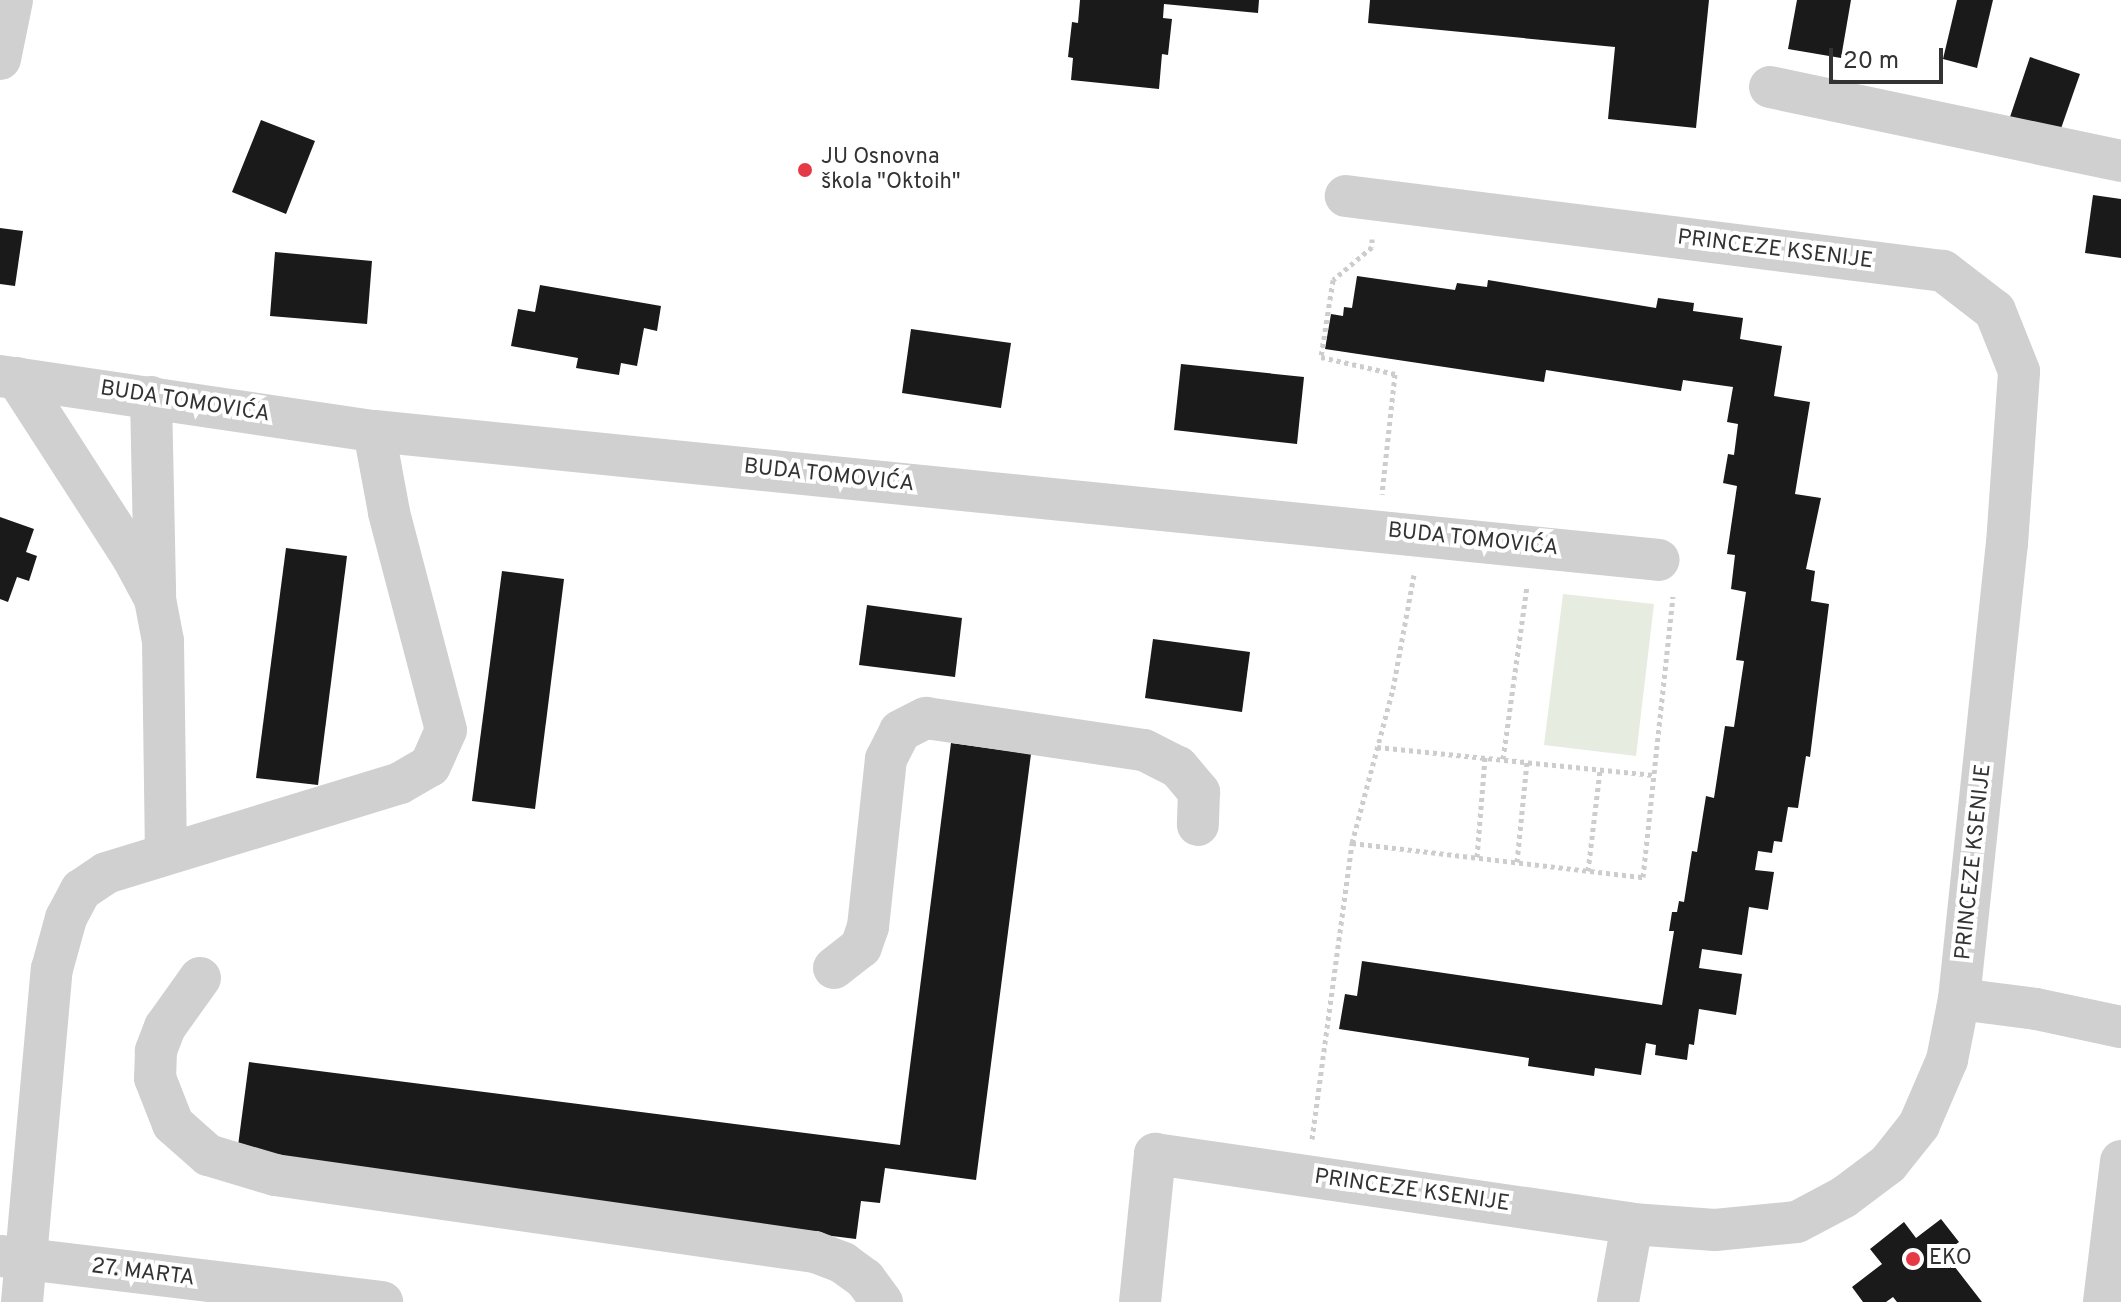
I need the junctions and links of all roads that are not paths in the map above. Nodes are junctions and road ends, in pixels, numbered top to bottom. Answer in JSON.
{"nodes":[{"id":1,"x":21,"y":1,"type":"edge"},
{"id":2,"x":0,"y":59,"type":"edge"},
{"id":3,"x":1770,"y":87,"type":"dead end"},
{"id":4,"x":2121,"y":161,"type":"edge"},
{"id":5,"x":1359,"y":198,"type":"road end"},
{"id":6,"x":9,"y":377,"type":"edge"},
{"id":7,"x":151,"y":397,"type":"junction"},
{"id":8,"x":374,"y":431,"type":"junction"},
{"id":9,"x":1659,"y":560,"type":"road end"},
{"id":10,"x":155,"y":599,"type":"junction"},
{"id":11,"x":1198,"y":825,"type":"dead end"},
{"id":12,"x":166,"y":854,"type":"junction"},
{"id":13,"x":834,"y":968,"type":"dead end"},
{"id":14,"x":200,"y":978,"type":"dead end"},
{"id":15,"x":1959,"y":999,"type":"junction"},
{"id":16,"x":2121,"y":1027,"type":"edge"},
{"id":17,"x":2121,"y":1161,"type":"edge"},
{"id":18,"x":1632,"y":1224,"type":"junction"},
{"id":19,"x":14,"y":1258,"type":"edge"},
{"id":20,"x":22,"y":1302,"type":"edge"},
{"id":21,"x":382,"y":1302,"type":"edge"},
{"id":22,"x":882,"y":1302,"type":"edge"},
{"id":23,"x":1140,"y":1302,"type":"edge"},
{"id":24,"x":1618,"y":1302,"type":"edge"},
{"id":25,"x":2104,"y":1302,"type":"edge"}],
"edges":[{"from":1,"to":2,"type":"street"},
{"from":3,"to":4,"type":"street"},
{"from":5,"to":15,"type":"street","name":"PRINCEZE KSENIJE"},
{"from":6,"to":7,"type":"street","name":"BUDA TOMOVIĆA"},
{"from":6,"to":10,"type":"street"},
{"from":7,"to":8,"type":"street","name":"BUDA TOMOVIĆA"},
{"from":7,"to":10,"type":"street"},
{"from":8,"to":9,"type":"street","name":"BUDA TOMOVIĆA"},
{"from":8,"to":12,"type":"street"},
{"from":10,"to":12,"type":"street"},
{"from":11,"to":13,"type":"street"},
{"from":12,"to":19,"type":"street"},
{"from":14,"to":22,"type":"street"},
{"from":15,"to":16,"type":"street"},
{"from":15,"to":18,"type":"street","name":"PRINCEZE KSENIJE"},
{"from":17,"to":25,"type":"street"},
{"from":18,"to":23,"type":"street","name":"PRINCEZE KSENIJE"},
{"from":18,"to":24,"type":"street"},
{"from":19,"to":20,"type":"street"},
{"from":19,"to":21,"type":"street","name":"27. MARTA"}]}
